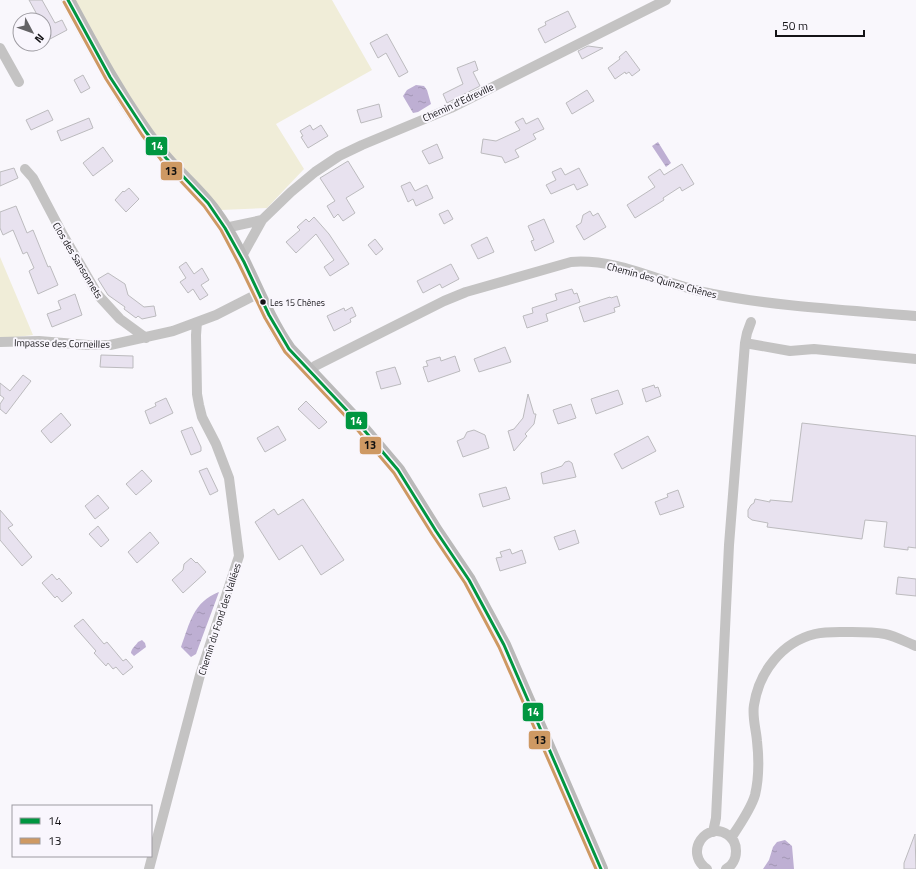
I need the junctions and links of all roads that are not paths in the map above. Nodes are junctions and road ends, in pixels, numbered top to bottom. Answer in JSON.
{"nodes":[{"id":1,"x":68,"y":0,"type":"edge"},
{"id":2,"x":666,"y":0,"type":"edge"},
{"id":3,"x":0,"y":48,"type":"edge"},
{"id":4,"x":19,"y":82,"type":"dead end"},
{"id":5,"x":25,"y":169,"type":"dead end"},
{"id":6,"x":262,"y":220,"type":"junction"},
{"id":7,"x":225,"y":228,"type":"junction"},
{"id":8,"x":242,"y":256,"type":"junction"},
{"id":9,"x":259,"y":293,"type":"junction"},
{"id":10,"x":916,"y":316,"type":"edge"},
{"id":11,"x":197,"y":322,"type":"junction"},
{"id":12,"x":751,"y":322,"type":"dead end"},
{"id":13,"x":146,"y":338,"type":"junction"},
{"id":14,"x":0,"y":342,"type":"edge"},
{"id":15,"x":745,"y":343,"type":"junction"},
{"id":16,"x":916,"y":359,"type":"edge"},
{"id":17,"x":310,"y":371,"type":"junction"},
{"id":18,"x":916,"y":646,"type":"edge"},
{"id":19,"x":713,"y":832,"type":"junction"},
{"id":20,"x":731,"y":838,"type":"junction"},
{"id":21,"x":703,"y":868,"type":"edge"},
{"id":22,"x":149,"y":869,"type":"edge"},
{"id":23,"x":601,"y":869,"type":"edge"},
{"id":24,"x":726,"y":869,"type":"edge"}],
"edges":[{"from":1,"to":7,"type":"street"},
{"from":2,"to":6,"type":"street","name":"Chemin d'Edreville"},
{"from":3,"to":4,"type":"street"},
{"from":5,"to":13,"type":"street","name":"Clos des Sansonnets"},
{"from":6,"to":7,"type":"street"},
{"from":6,"to":8,"type":"street","name":"Chemin d'Edreville"},
{"from":7,"to":8,"type":"street"},
{"from":8,"to":9,"type":"street"},
{"from":9,"to":11,"type":"street","name":"Impasse des Corneilles"},
{"from":9,"to":17,"type":"street"},
{"from":10,"to":17,"type":"street","name":"Chemin des Quinze Chênes"},
{"from":11,"to":13,"type":"street","name":"Impasse des Corneilles"},
{"from":11,"to":22,"type":"street","name":"Chemin du Fond des Vallées"},
{"from":12,"to":15,"type":"street"},
{"from":13,"to":14,"type":"street","name":"Impasse des Corneilles"},
{"from":15,"to":16,"type":"street"},
{"from":15,"to":19,"type":"street"},
{"from":17,"to":23,"type":"street"},
{"from":18,"to":20,"type":"street"},
{"from":19,"to":20,"type":"street"},
{"from":19,"to":21,"type":"street"},
{"from":20,"to":24,"type":"street"}]}
